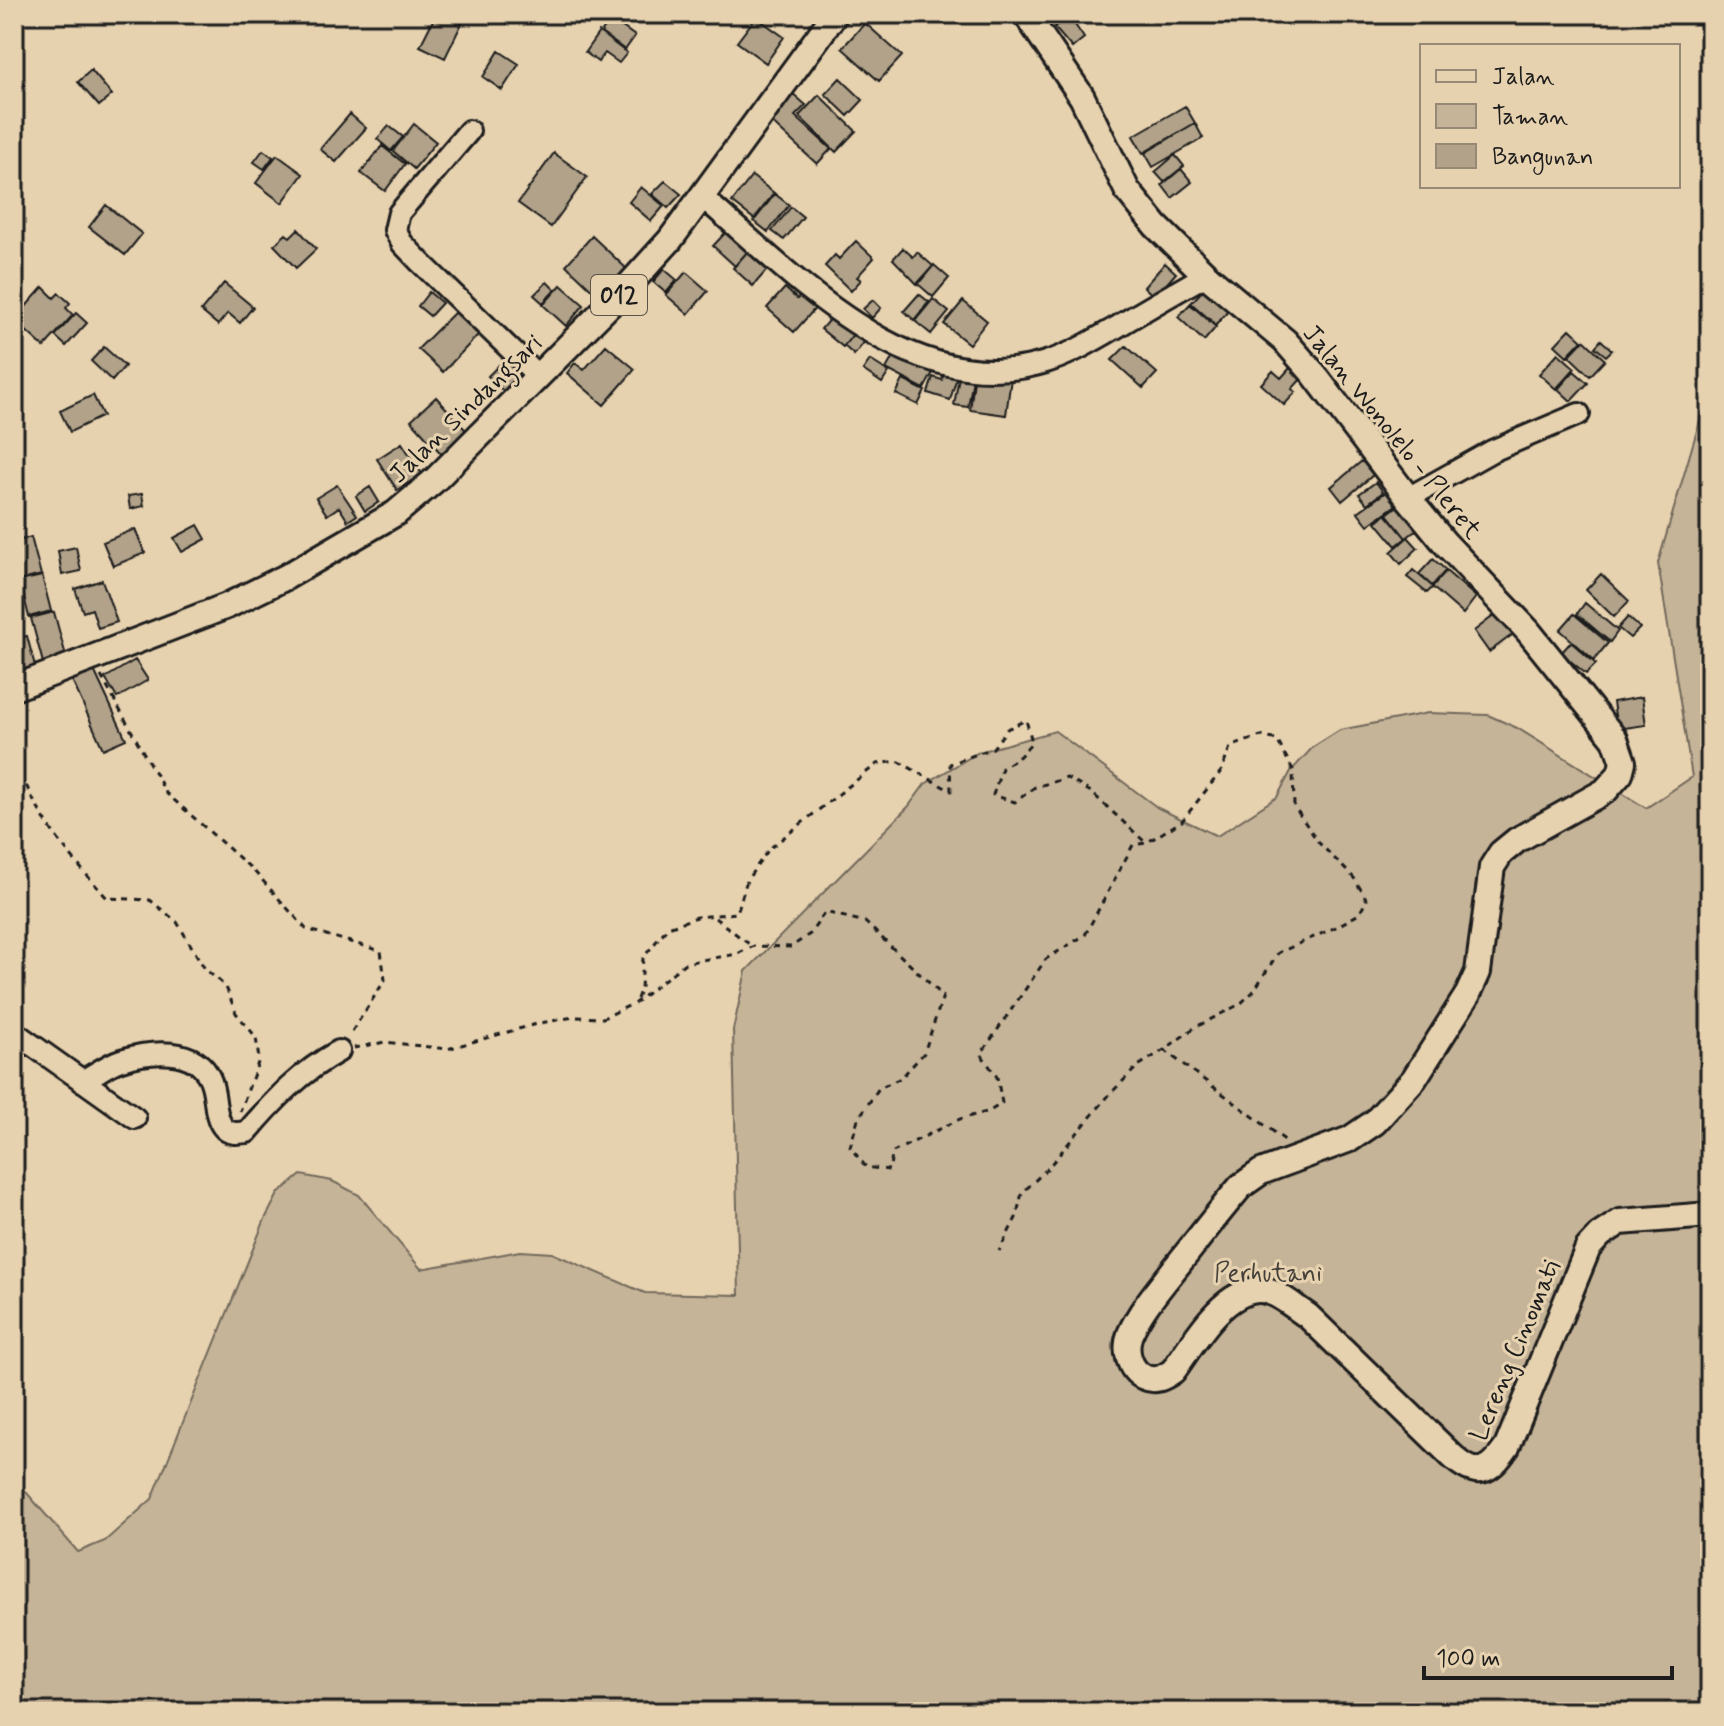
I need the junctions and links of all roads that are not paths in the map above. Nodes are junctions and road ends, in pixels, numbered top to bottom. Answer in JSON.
{"nodes":[{"id":1,"x":835,"y":14,"type":"edge"},
{"id":2,"x":1026,"y":14,"type":"edge"},
{"id":3,"x":469,"y":131,"type":"dead end"},
{"id":4,"x":701,"y":196,"type":"junction"},
{"id":5,"x":1206,"y":275,"type":"junction"},
{"id":6,"x":538,"y":376,"type":"junction"},
{"id":7,"x":1579,"y":414,"type":"dead end"},
{"id":8,"x":1408,"y":498,"type":"junction"},
{"id":9,"x":14,"y":688,"type":"edge"},
{"id":10,"x":1620,"y":774,"type":"joint"},
{"id":11,"x":14,"y":1032,"type":"edge"},
{"id":12,"x":339,"y":1051,"type":"road end"},
{"id":13,"x":82,"y":1081,"type":"junction"},
{"id":14,"x":135,"y":1118,"type":"dead end"},
{"id":15,"x":1710,"y":1215,"type":"edge"}],
"edges":[{"from":1,"to":4,"type":"main road","name":"Jalan Sindangsari","number":"012"},
{"from":2,"to":5,"type":"main road","name":"Jalan Wonolelo - Pleret"},
{"from":3,"to":6,"type":"street"},
{"from":4,"to":5,"type":"street"},
{"from":4,"to":6,"type":"main road","name":"Jalan Sindangsari","number":"012"},
{"from":5,"to":8,"type":"main road","name":"Jalan Wonolelo - Pleret"},
{"from":6,"to":9,"type":"main road","name":"Jalan Sindangsari","number":"012"},
{"from":7,"to":8,"type":"street"},
{"from":8,"to":10,"type":"main road","name":"Jalan Wonolelo - Pleret"},
{"from":10,"to":15,"type":"main road","name":"Lereng Cinomati"},
{"from":11,"to":13,"type":"street"},
{"from":12,"to":13,"type":"street"},
{"from":13,"to":14,"type":"street"}]}
